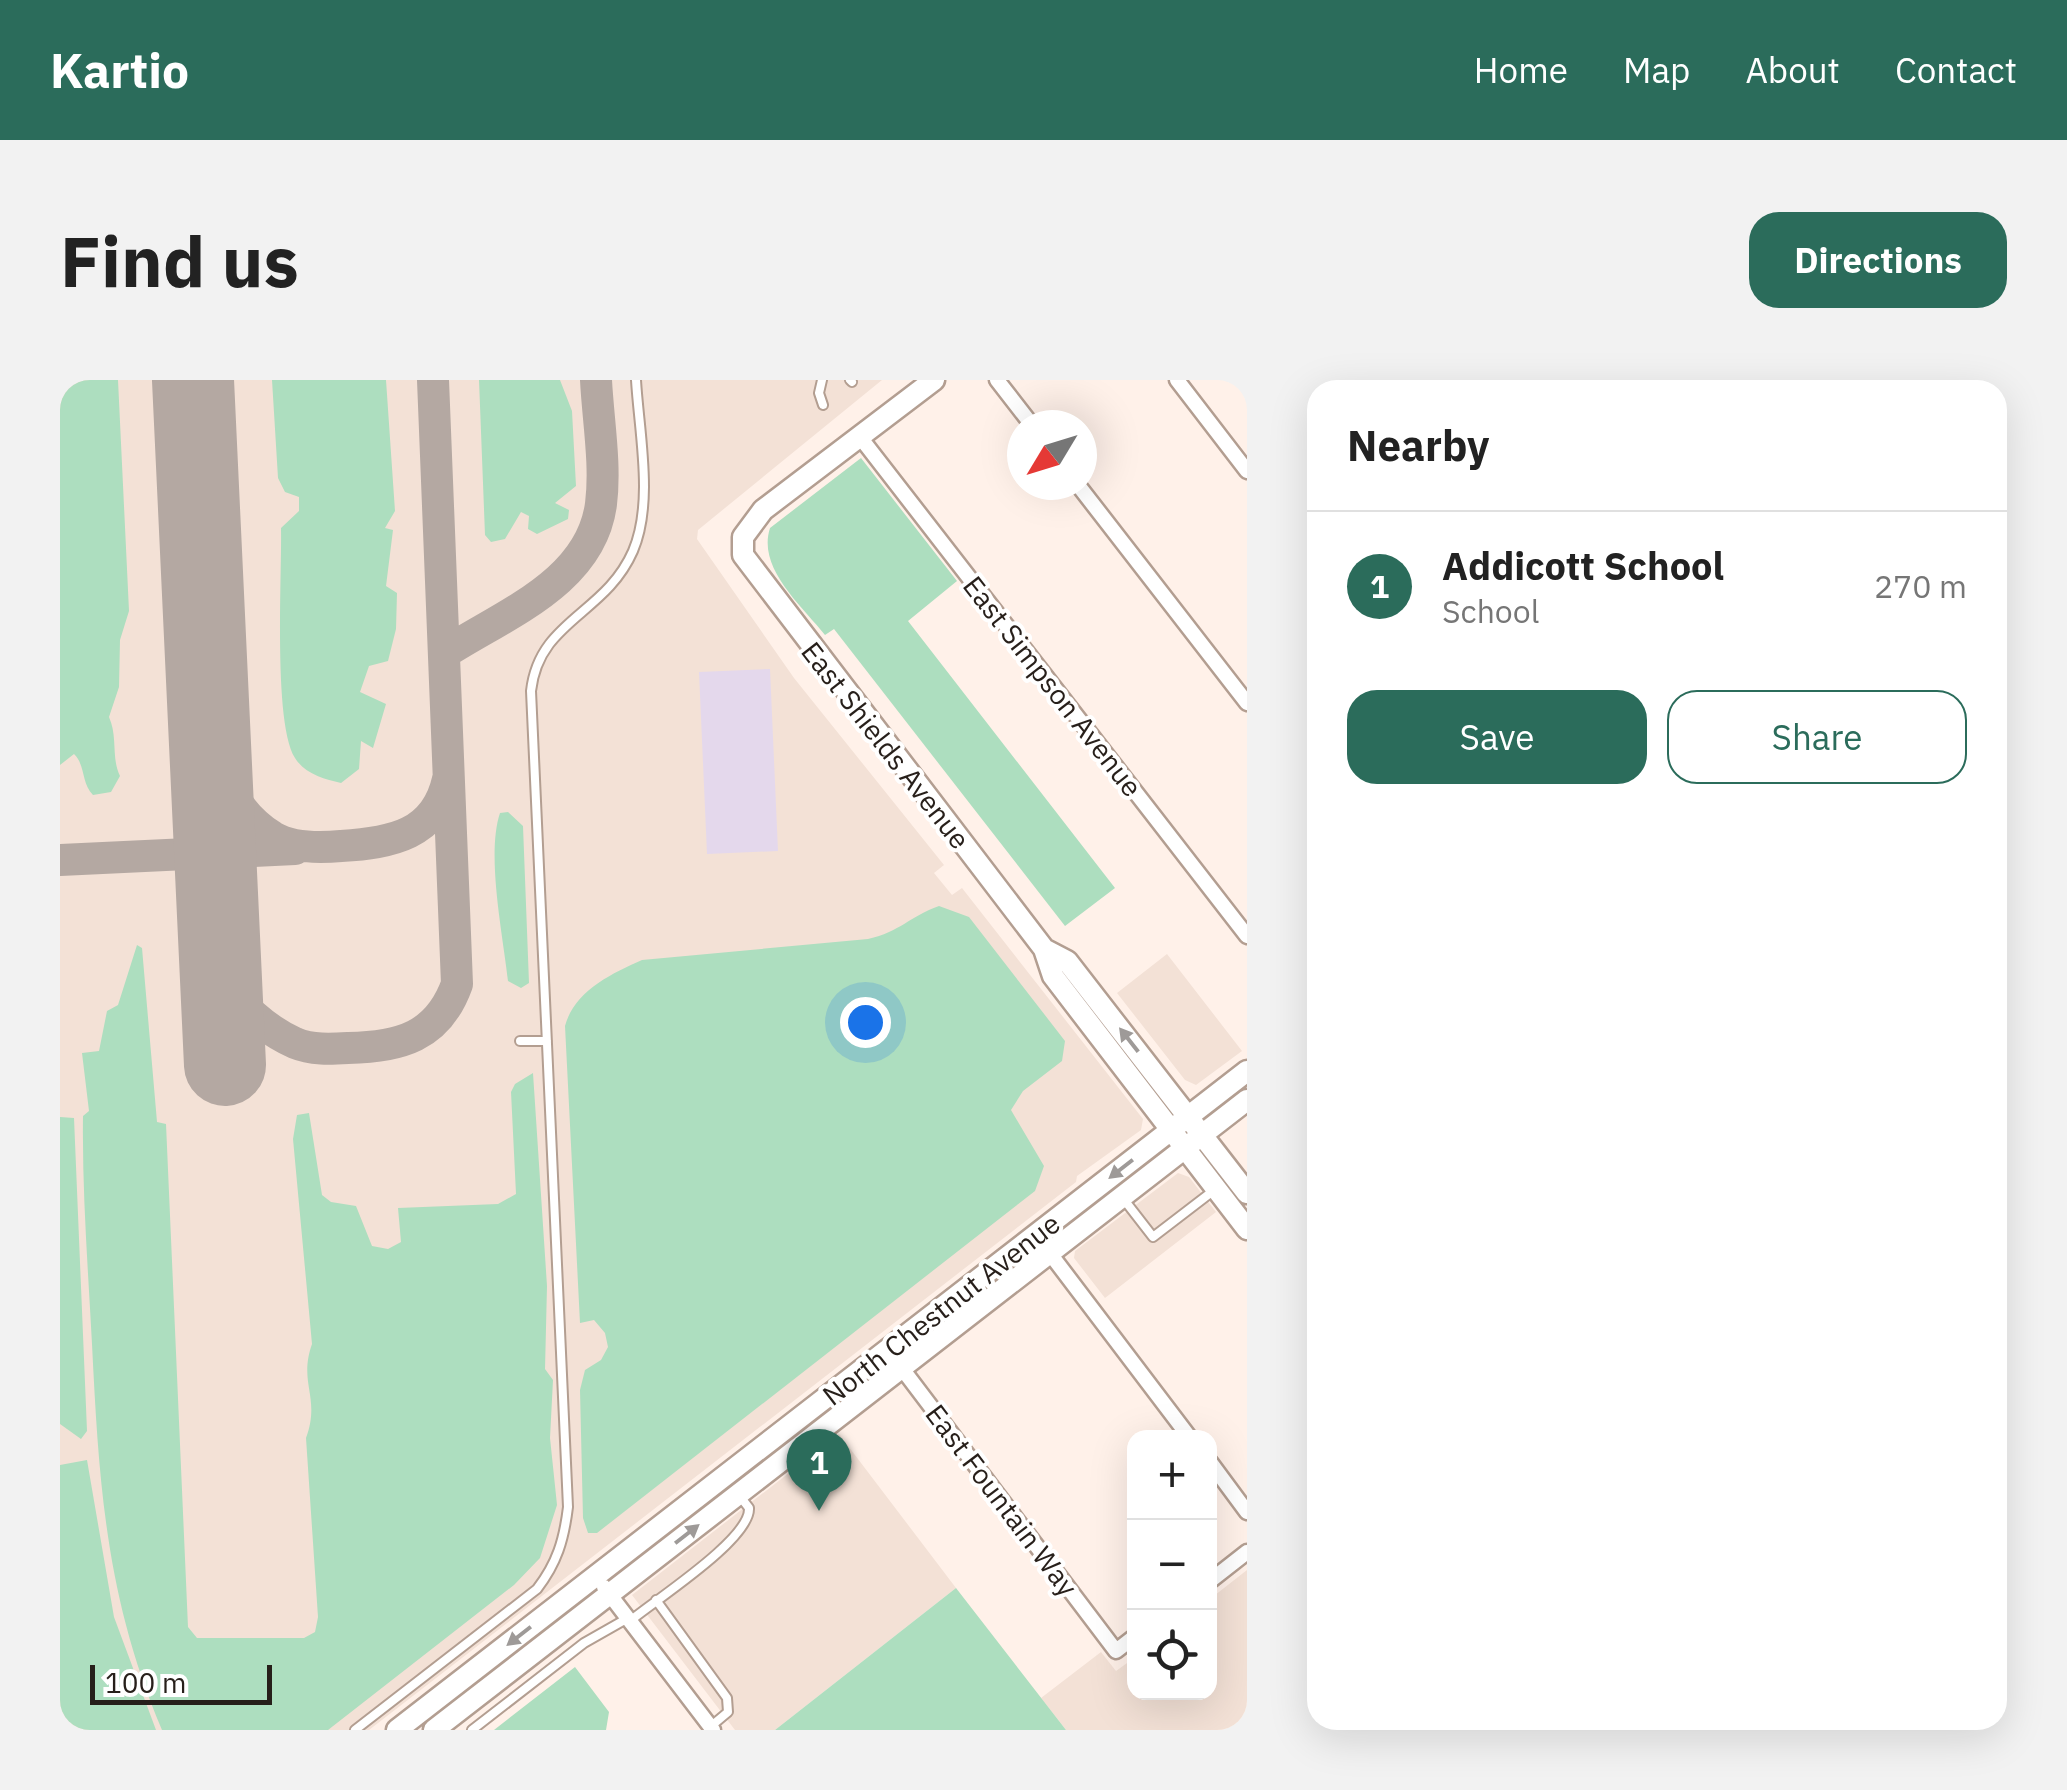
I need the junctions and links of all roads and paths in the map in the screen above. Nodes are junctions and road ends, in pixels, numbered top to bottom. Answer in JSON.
{"nodes":[{"id":1,"x":636,"y":380,"type":"edge"},
{"id":2,"x":822,"y":380,"type":"edge"},
{"id":3,"x":934,"y":380,"type":"edge"},
{"id":4,"x":997,"y":380,"type":"edge"},
{"id":5,"x":1177,"y":380,"type":"edge"},
{"id":6,"x":823,"y":405,"type":"dead end"},
{"id":7,"x":1020,"y":410,"type":"edge"},
{"id":8,"x":860,"y":436,"type":"junction"},
{"id":9,"x":1247,"y":471,"type":"edge"},
{"id":10,"x":1090,"y":500,"type":"edge"},
{"id":11,"x":1247,"y":703,"type":"edge"},
{"id":12,"x":1247,"y":936,"type":"edge"},
{"id":13,"x":1044,"y":948,"type":"junction"},
{"id":14,"x":547,"y":1041,"type":"junction"},
{"id":15,"x":520,"y":1042,"type":"dead end"},
{"id":16,"x":1247,"y":1071,"type":"edge"},
{"id":17,"x":1247,"y":1100,"type":"edge"},
{"id":18,"x":1189,"y":1116,"type":"junction"},
{"id":19,"x":1172,"y":1130,"type":"junction"},
{"id":20,"x":1203,"y":1135,"type":"junction"},
{"id":21,"x":1185,"y":1148,"type":"junction"},
{"id":22,"x":1216,"y":1188,"type":"junction"},
{"id":23,"x":1247,"y":1193,"type":"edge"},
{"id":24,"x":1122,"y":1197,"type":"junction"},
{"id":25,"x":1247,"y":1228,"type":"edge"},
{"id":26,"x":1036,"y":1235,"type":"junction"},
{"id":27,"x":1050,"y":1254,"type":"junction"},
{"id":28,"x":888,"y":1350,"type":"junction"},
{"id":29,"x":902,"y":1368,"type":"junction"},
{"id":30,"x":1184,"y":1430,"type":"edge"},
{"id":31,"x":1217,"y":1471,"type":"edge"},
{"id":32,"x":738,"y":1494,"type":"junction"},
{"id":33,"x":1247,"y":1512,"type":"edge"},
{"id":34,"x":1247,"y":1552,"type":"edge"},
{"id":35,"x":596,"y":1576,"type":"junction"},
{"id":36,"x":1217,"y":1576,"type":"edge"},
{"id":37,"x":610,"y":1594,"type":"junction"},
{"id":38,"x":656,"y":1600,"type":"junction"},
{"id":39,"x":629,"y":1620,"type":"junction"},
{"id":40,"x":1127,"y":1642,"type":"edge"},
{"id":41,"x":712,"y":1728,"type":"edge"},
{"id":42,"x":355,"y":1730,"type":"edge"},
{"id":43,"x":397,"y":1730,"type":"edge"},
{"id":44,"x":434,"y":1730,"type":"edge"},
{"id":45,"x":472,"y":1730,"type":"edge"}],
"edges":[{"from":1,"to":14,"type":"lane"},
{"from":2,"to":6,"type":"lane"},
{"from":3,"to":8,"type":"main road"},
{"from":4,"to":7,"type":"street"},
{"from":5,"to":9,"type":"street"},
{"from":8,"to":12,"type":"street","name":"East Simpson Avenue"},
{"from":8,"to":13,"type":"main road","name":"East Shields Avenue"},
{"from":10,"to":11,"type":"street"},
{"from":18,"to":13,"type":"main road","name":"East Shields Avenue","one_way":true},
{"from":13,"to":19,"type":"main road","name":"East Shields Avenue"},
{"from":14,"to":15,"type":"lane"},
{"from":14,"to":42,"type":"lane"},
{"from":16,"to":18,"type":"main road","name":"North Chestnut Avenue"},
{"from":17,"to":20,"type":"main road","name":"North Chestnut Avenue"},
{"from":18,"to":19,"type":"main road","name":"North Chestnut Avenue"},
{"from":18,"to":20,"type":"main road","name":"East Shields Avenue"},
{"from":19,"to":21,"type":"main road","name":"East Shields Avenue"},
{"from":19,"to":26,"type":"main road","name":"North Chestnut Avenue","one_way":true},
{"from":20,"to":21,"type":"main road","name":"North Chestnut Avenue"},
{"from":20,"to":23,"type":"main road","name":"East Shields Avenue"},
{"from":21,"to":22,"type":"main road","name":"East Shields Avenue"},
{"from":21,"to":24,"type":"main road","name":"North Chestnut Avenue"},
{"from":22,"to":24,"type":"lane"},
{"from":22,"to":25,"type":"main road","name":"East Shields Avenue"},
{"from":24,"to":27,"type":"main road","name":"North Chestnut Avenue"},
{"from":26,"to":27,"type":"street"},
{"from":26,"to":28,"type":"main road","name":"North Chestnut Avenue"},
{"from":27,"to":29,"type":"main road","name":"North Chestnut Avenue"},
{"from":27,"to":30,"type":"street"},
{"from":28,"to":29,"type":"street","name":"East Fountain Way"},
{"from":28,"to":35,"type":"main road","name":"North Chestnut Avenue"},
{"from":29,"to":32,"type":"main road","name":"North Chestnut Avenue"},
{"from":29,"to":40,"type":"street","name":"East Fountain Way"},
{"from":31,"to":33,"type":"street"},
{"from":37,"to":32,"type":"main road","name":"North Chestnut Avenue","one_way":true},
{"from":32,"to":38,"type":"lane"},
{"from":34,"to":36,"type":"street"},
{"from":35,"to":37,"type":"street"},
{"from":35,"to":43,"type":"main road","name":"North Chestnut Avenue","one_way":true},
{"from":37,"to":39,"type":"street"},
{"from":37,"to":44,"type":"main road","name":"North Chestnut Avenue"},
{"from":38,"to":39,"type":"lane"},
{"from":38,"to":41,"type":"lane"},
{"from":39,"to":41,"type":"street"},
{"from":39,"to":45,"type":"lane"}]}
